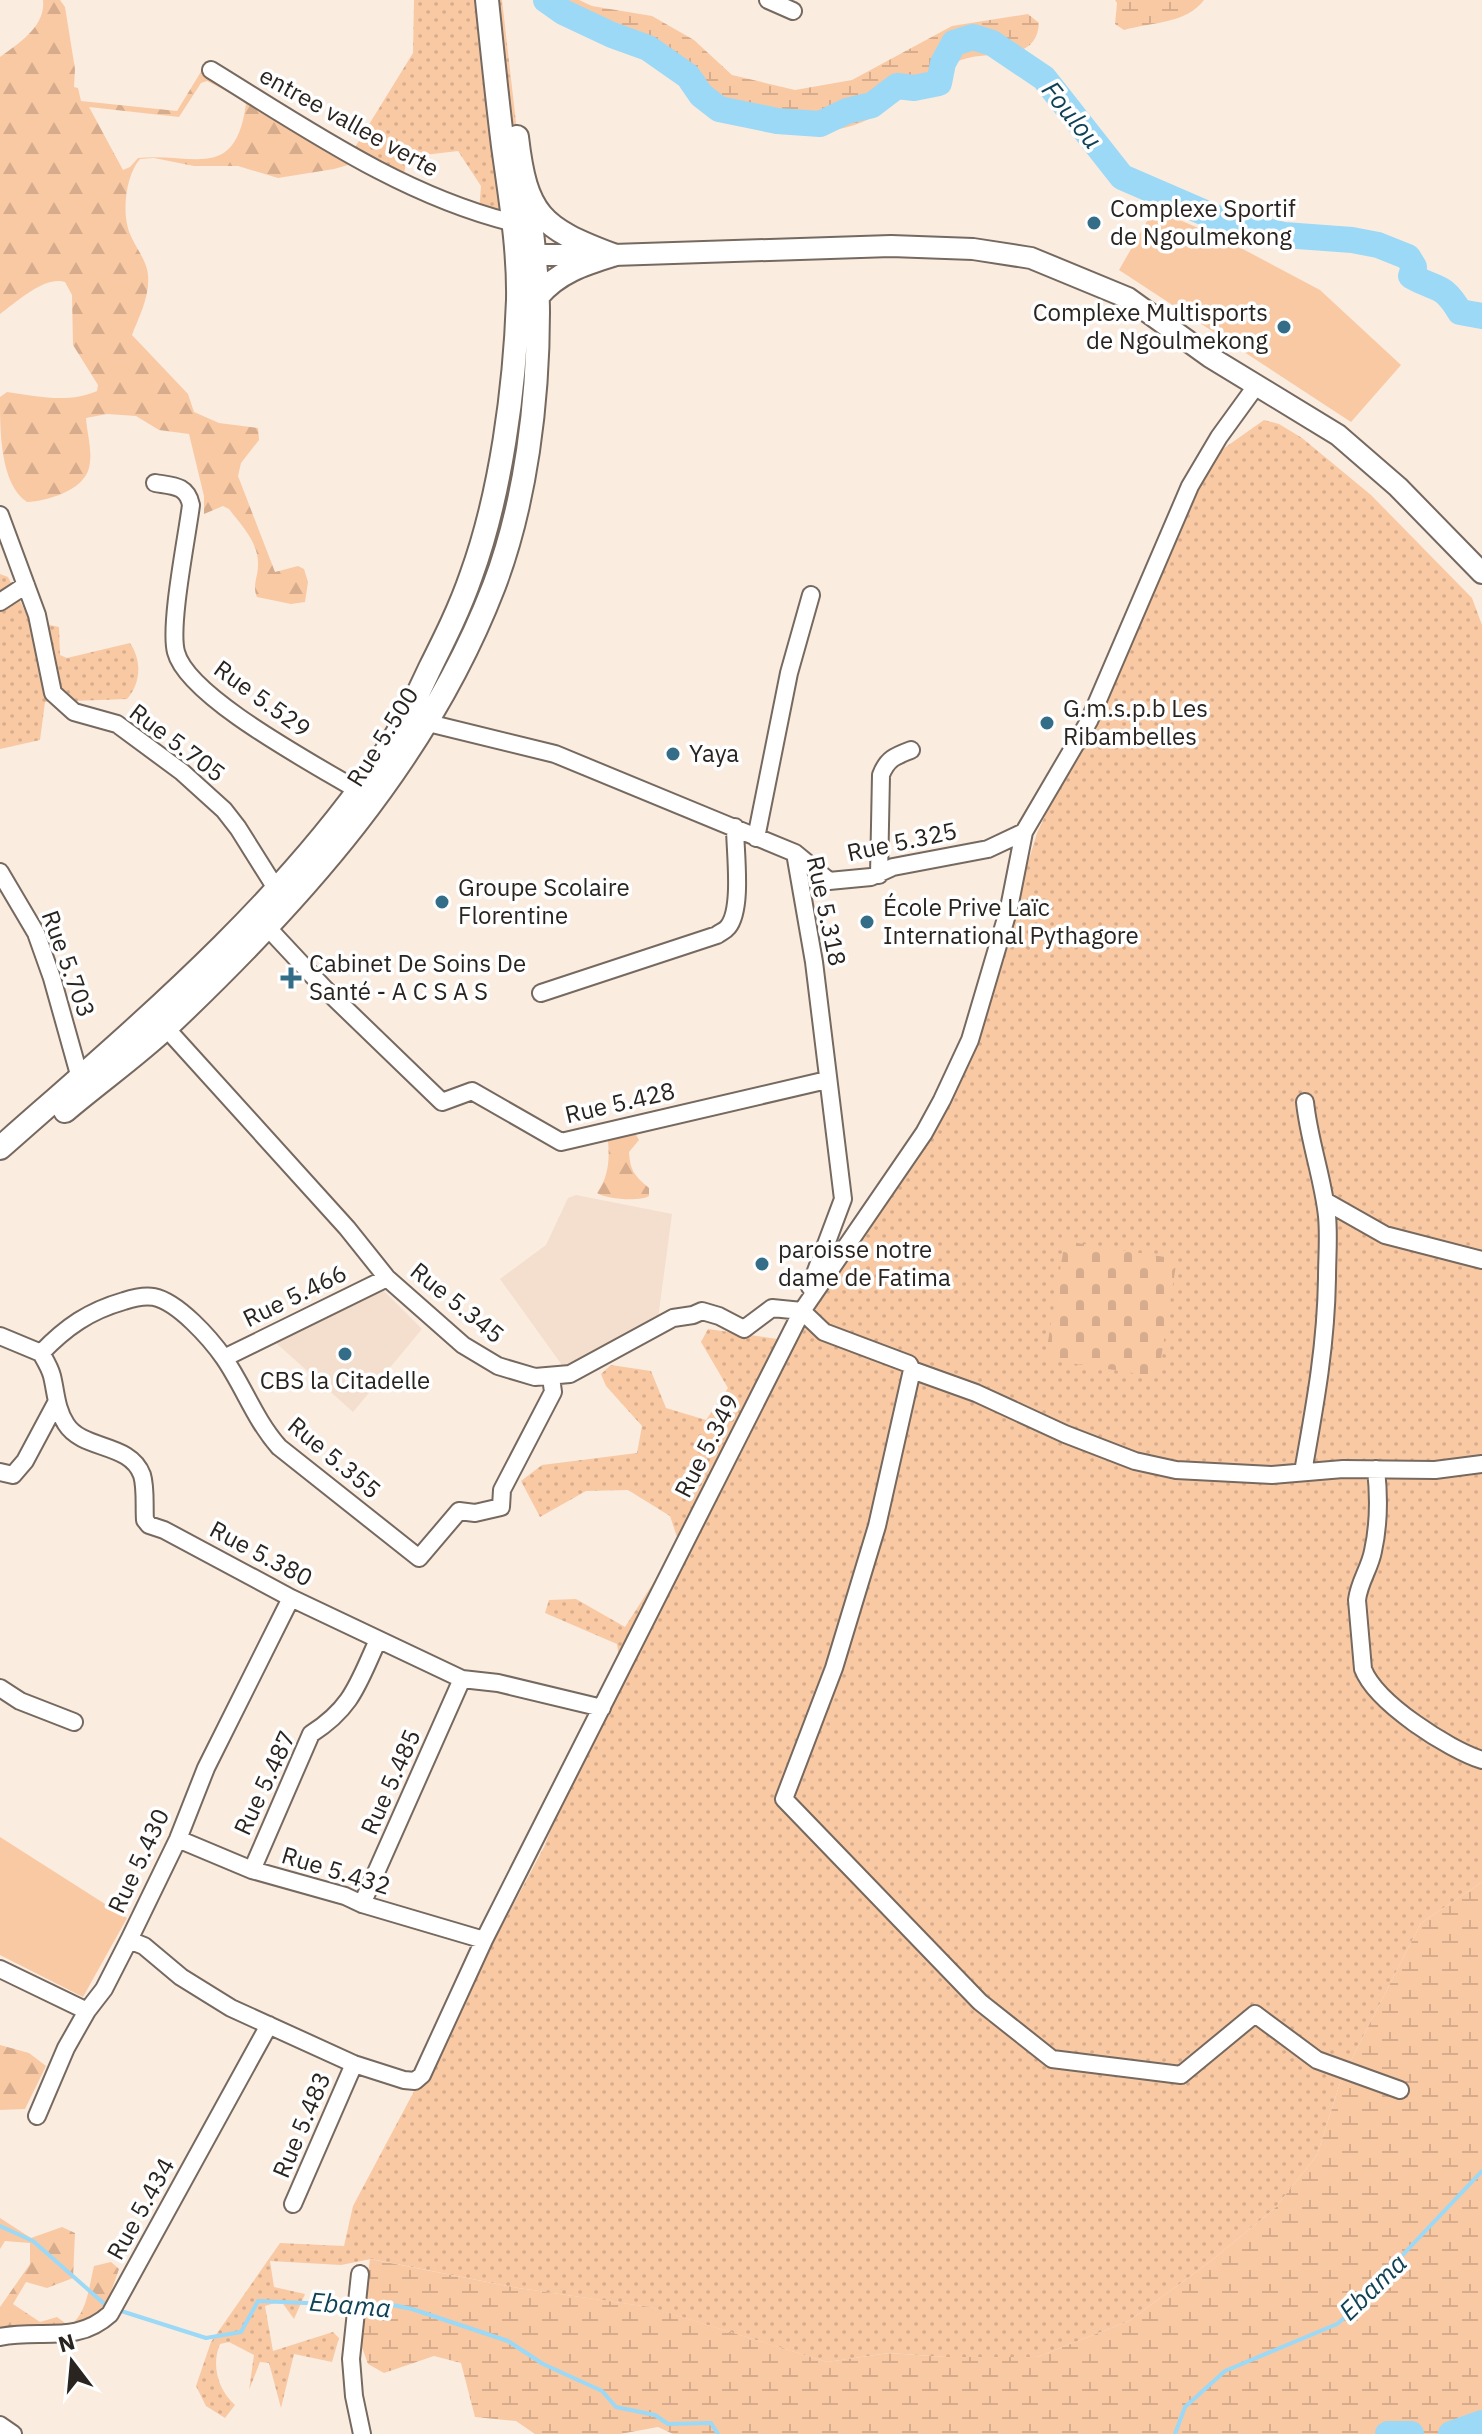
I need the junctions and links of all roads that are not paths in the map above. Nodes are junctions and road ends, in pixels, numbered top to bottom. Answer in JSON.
{"nodes":[{"id":1,"x":487,"y":0,"type":"edge"},
{"id":2,"x":502,"y":0,"type":"edge"},
{"id":3,"x":768,"y":0,"type":"edge"},
{"id":4,"x":793,"y":11,"type":"dead end"},
{"id":5,"x":211,"y":70,"type":"dead end"},
{"id":6,"x":519,"y":195,"type":"junction"},
{"id":7,"x":514,"y":223,"type":"junction"},
{"id":8,"x":525,"y":254,"type":"junction"},
{"id":9,"x":613,"y":255,"type":"junction"},
{"id":10,"x":538,"y":296,"type":"junction"},
{"id":11,"x":1256,"y":386,"type":"junction"},
{"id":12,"x":155,"y":483,"type":"dead end"},
{"id":13,"x":0,"y":515,"type":"edge"},
{"id":14,"x":1482,"y":573,"type":"edge"},
{"id":15,"x":26,"y":585,"type":"junction"},
{"id":16,"x":811,"y":595,"type":"dead end"},
{"id":17,"x":0,"y":602,"type":"edge"},
{"id":18,"x":416,"y":720,"type":"junction"},
{"id":19,"x":911,"y":750,"type":"dead end"},
{"id":20,"x":366,"y":796,"type":"junction"},
{"id":21,"x":735,"y":827,"type":"junction"},
{"id":22,"x":1024,"y":832,"type":"junction"},
{"id":23,"x":756,"y":838,"type":"junction"},
{"id":24,"x":795,"y":853,"type":"junction"},
{"id":25,"x":0,"y":872,"type":"edge"},
{"id":26,"x":879,"y":875,"type":"junction"},
{"id":27,"x":277,"y":890,"type":"junction"},
{"id":28,"x":268,"y":928,"type":"junction"},
{"id":29,"x":541,"y":993,"type":"dead end"},
{"id":30,"x":166,"y":1028,"type":"junction"},
{"id":31,"x":80,"y":1078,"type":"junction"},
{"id":32,"x":827,"y":1080,"type":"junction"},
{"id":33,"x":1305,"y":1102,"type":"dead end"},
{"id":34,"x":0,"y":1148,"type":"edge"},
{"id":35,"x":0,"y":1166,"type":"edge"},
{"id":36,"x":1325,"y":1201,"type":"junction"},
{"id":37,"x":1482,"y":1260,"type":"edge"},
{"id":38,"x":387,"y":1278,"type":"junction"},
{"id":39,"x":802,"y":1311,"type":"junction"},
{"id":40,"x":0,"y":1336,"type":"edge"},
{"id":41,"x":41,"y":1353,"type":"junction"},
{"id":42,"x":224,"y":1358,"type":"junction"},
{"id":43,"x":912,"y":1370,"type":"junction"},
{"id":44,"x":551,"y":1377,"type":"junction"},
{"id":45,"x":56,"y":1403,"type":"junction"},
{"id":46,"x":1482,"y":1464,"type":"edge"},
{"id":47,"x":1376,"y":1469,"type":"junction"},
{"id":48,"x":0,"y":1472,"type":"edge"},
{"id":49,"x":1303,"y":1472,"type":"junction"},
{"id":50,"x":291,"y":1598,"type":"junction"},
{"id":51,"x":378,"y":1640,"type":"junction"},
{"id":52,"x":462,"y":1679,"type":"junction"},
{"id":53,"x":0,"y":1688,"type":"edge"},
{"id":54,"x":602,"y":1708,"type":"junction"},
{"id":55,"x":74,"y":1722,"type":"dead end"},
{"id":56,"x":1482,"y":1760,"type":"edge"},
{"id":57,"x":178,"y":1839,"type":"junction"},
{"id":58,"x":252,"y":1870,"type":"junction"},
{"id":59,"x":362,"y":1904,"type":"junction"},
{"id":60,"x":129,"y":1940,"type":"junction"},
{"id":61,"x":484,"y":1940,"type":"junction"},
{"id":62,"x":0,"y":1969,"type":"edge"},
{"id":63,"x":87,"y":2011,"type":"junction"},
{"id":64,"x":269,"y":2025,"type":"junction"},
{"id":65,"x":354,"y":2064,"type":"junction"},
{"id":66,"x":415,"y":2081,"type":"joint"},
{"id":67,"x":1400,"y":2090,"type":"dead end"},
{"id":68,"x":37,"y":2116,"type":"dead end"},
{"id":69,"x":293,"y":2204,"type":"dead end"},
{"id":70,"x":360,"y":2274,"type":"dead end"},
{"id":71,"x":0,"y":2337,"type":"edge"},
{"id":72,"x":0,"y":2425,"type":"edge"},
{"id":73,"x":13,"y":2434,"type":"edge"},
{"id":74,"x":362,"y":2434,"type":"edge"}],
"edges":[{"from":1,"to":6,"type":"main road"},
{"from":2,"to":6,"type":"main road"},
{"from":3,"to":4,"type":"street"},
{"from":5,"to":7,"type":"street","name":"entree vallee verte"},
{"from":6,"to":7,"type":"main road","name":"Rue 5.500"},
{"from":6,"to":8,"type":"main road","name":"Rue 5.500"},
{"from":6,"to":9,"type":"main road"},
{"from":7,"to":8,"type":"main road","name":"Rue 5.500"},
{"from":8,"to":9,"type":"street"},
{"from":8,"to":10,"type":"main road","name":"Rue 5.500"},
{"from":8,"to":18,"type":"main road","name":"Rue 5.500"},
{"from":9,"to":10,"type":"main road"},
{"from":9,"to":11,"type":"street"},
{"from":10,"to":18,"type":"main road","name":"Rue 5.500"},
{"from":11,"to":14,"type":"street"},
{"from":11,"to":22,"type":"street","name":"Rue 5.349"},
{"from":12,"to":20,"type":"street","name":"Rue 5.529"},
{"from":13,"to":15,"type":"street","name":"Rue 5.705"},
{"from":15,"to":17,"type":"street"},
{"from":15,"to":27,"type":"street","name":"Rue 5.705"},
{"from":16,"to":23,"type":"street"},
{"from":18,"to":20,"type":"main road","name":"Rue 5.500"},
{"from":18,"to":21,"type":"street","name":"Rue 5.318"},
{"from":19,"to":26,"type":"street"},
{"from":20,"to":27,"type":"main road","name":"Rue 5.500"},
{"from":20,"to":28,"type":"main road","name":"Rue 5.500"},
{"from":21,"to":23,"type":"street","name":"Rue 5.318"},
{"from":21,"to":29,"type":"street"},
{"from":22,"to":26,"type":"street","name":"Rue 5.325"},
{"from":22,"to":39,"type":"street","name":"Rue 5.349"},
{"from":23,"to":24,"type":"street","name":"Rue 5.318"},
{"from":24,"to":26,"type":"street","name":"Rue 5.325"},
{"from":24,"to":32,"type":"street","name":"Rue 5.318"},
{"from":25,"to":31,"type":"street","name":"Rue 5.703"},
{"from":27,"to":31,"type":"main road","name":"Rue 5.500"},
{"from":28,"to":30,"type":"main road","name":"Rue 5.500"},
{"from":28,"to":32,"type":"street","name":"Rue 5.428"},
{"from":30,"to":35,"type":"main road","name":"Rue 5.500"},
{"from":30,"to":38,"type":"street","name":"Rue 5.345"},
{"from":31,"to":34,"type":"main road","name":"Rue 5.500"},
{"from":32,"to":39,"type":"street","name":"Rue 5.318"},
{"from":33,"to":36,"type":"street"},
{"from":36,"to":37,"type":"street"},
{"from":36,"to":49,"type":"street"},
{"from":38,"to":42,"type":"street","name":"Rue 5.466"},
{"from":38,"to":44,"type":"street","name":"Rue 5.345"},
{"from":39,"to":43,"type":"street"},
{"from":39,"to":44,"type":"street","name":"Rue 5.345"},
{"from":39,"to":54,"type":"street","name":"Rue 5.349"},
{"from":40,"to":41,"type":"street"},
{"from":41,"to":42,"type":"street","name":"Rue 5.355"},
{"from":41,"to":45,"type":"street","name":"Rue 5.380"},
{"from":42,"to":44,"type":"street","name":"Rue 5.355"},
{"from":43,"to":49,"type":"street"},
{"from":43,"to":67,"type":"street"},
{"from":45,"to":48,"type":"street"},
{"from":45,"to":50,"type":"street","name":"Rue 5.380"},
{"from":46,"to":47,"type":"street"},
{"from":47,"to":49,"type":"street"},
{"from":47,"to":56,"type":"street"},
{"from":50,"to":51,"type":"street","name":"Rue 5.380"},
{"from":50,"to":57,"type":"street","name":"Rue 5.430"},
{"from":51,"to":52,"type":"street","name":"Rue 5.380"},
{"from":51,"to":58,"type":"street","name":"Rue 5.487"},
{"from":52,"to":54,"type":"street","name":"Rue 5.380"},
{"from":52,"to":59,"type":"street","name":"Rue 5.485"},
{"from":53,"to":55,"type":"street"},
{"from":54,"to":61,"type":"street","name":"Rue 5.349"},
{"from":57,"to":58,"type":"street","name":"Rue 5.432"},
{"from":57,"to":60,"type":"street","name":"Rue 5.430"},
{"from":58,"to":59,"type":"street","name":"Rue 5.432"},
{"from":59,"to":61,"type":"street","name":"Rue 5.432"},
{"from":60,"to":63,"type":"street"},
{"from":60,"to":64,"type":"street","name":"Rue 5.430"},
{"from":61,"to":66,"type":"street","name":"Rue 5.349"},
{"from":62,"to":63,"type":"street"},
{"from":63,"to":68,"type":"street"},
{"from":64,"to":65,"type":"street","name":"Rue 5.430"},
{"from":64,"to":71,"type":"street","name":"Rue 5.434"},
{"from":65,"to":66,"type":"street","name":"Rue 5.430"},
{"from":65,"to":69,"type":"street","name":"Rue 5.483"},
{"from":70,"to":74,"type":"street"},
{"from":72,"to":73,"type":"street"}]}
